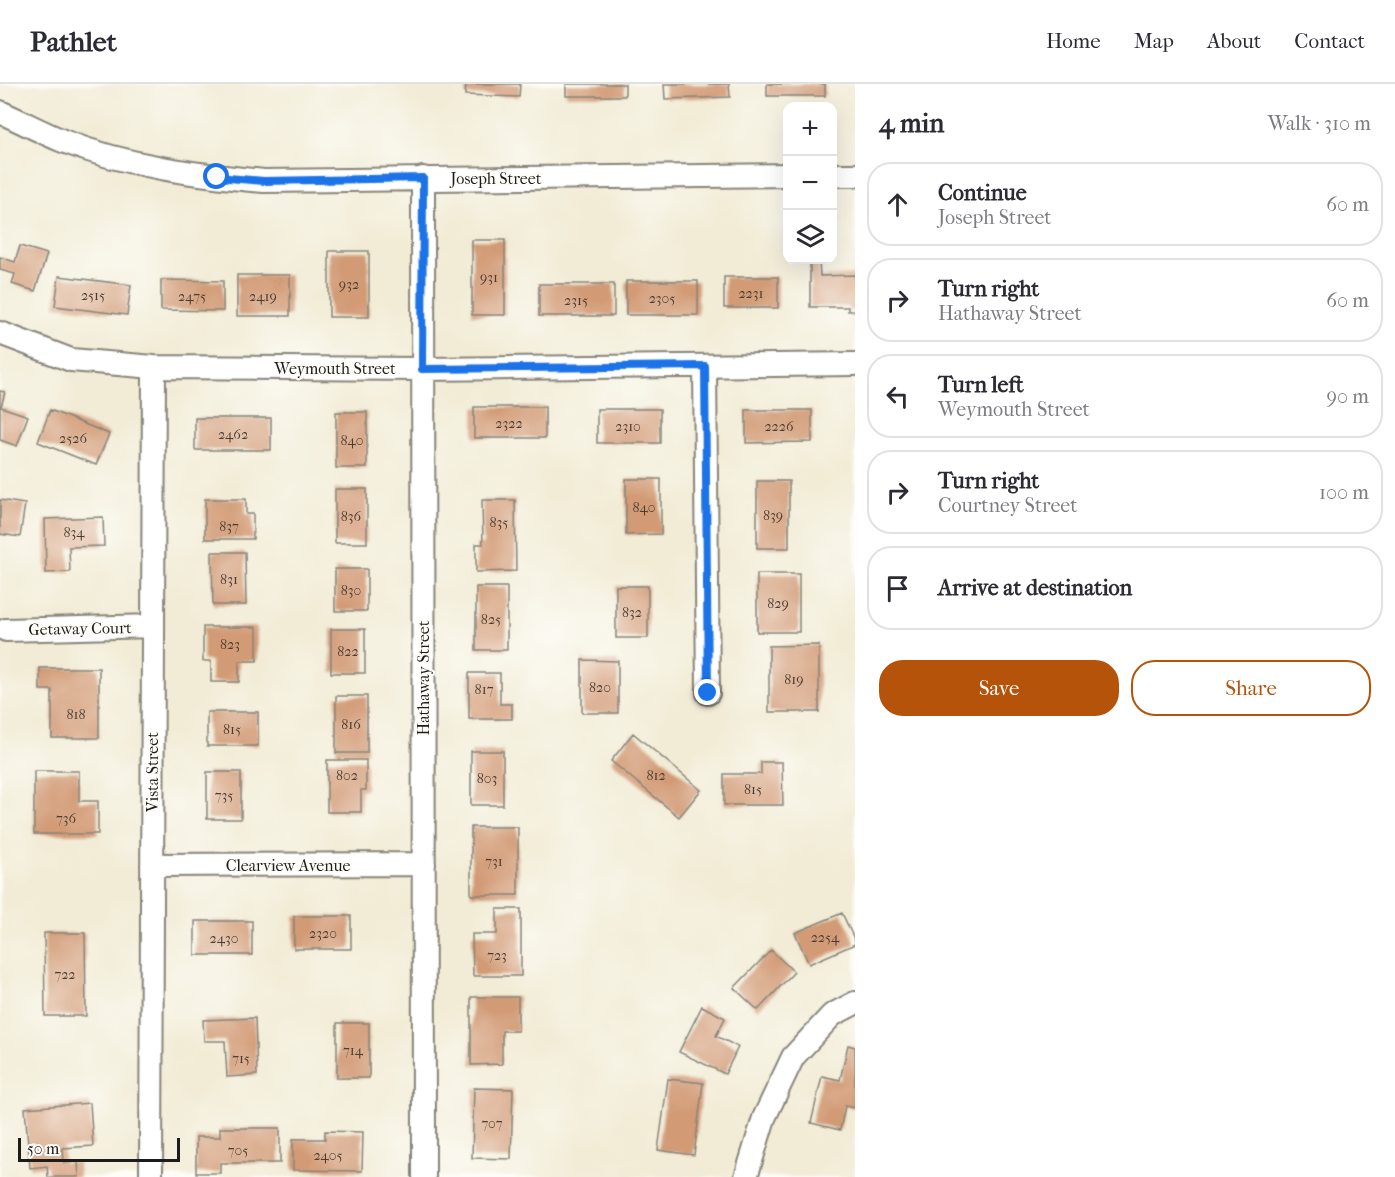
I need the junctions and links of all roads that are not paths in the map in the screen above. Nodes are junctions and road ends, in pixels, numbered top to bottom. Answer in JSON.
{"nodes":[{"id":1,"x":0,"y":112,"type":"edge"},
{"id":2,"x":783,"y":175,"type":"edge"},
{"id":3,"x":837,"y":175,"type":"edge"},
{"id":4,"x":855,"y":175,"type":"edge"},
{"id":5,"x":423,"y":178,"type":"junction"},
{"id":6,"x":0,"y":333,"type":"edge"},
{"id":7,"x":855,"y":364,"type":"edge"},
{"id":8,"x":705,"y":366,"type":"junction"},
{"id":9,"x":154,"y":367,"type":"junction"},
{"id":10,"x":422,"y":369,"type":"junction"},
{"id":11,"x":153,"y":626,"type":"junction"},
{"id":12,"x":6,"y":630,"type":"dead end"},
{"id":13,"x":708,"y":693,"type":"dead end"},
{"id":14,"x":424,"y":864,"type":"junction"},
{"id":15,"x":152,"y":865,"type":"junction"},
{"id":16,"x":855,"y":1003,"type":"edge"},
{"id":17,"x":151,"y":1177,"type":"edge"},
{"id":18,"x":424,"y":1177,"type":"edge"},
{"id":19,"x":746,"y":1177,"type":"edge"}],
"edges":[{"from":1,"to":5,"type":"street","name":"Joseph Street"},
{"from":2,"to":5,"type":"street","name":"Joseph Street"},
{"from":3,"to":4,"type":"street"},
{"from":5,"to":10,"type":"street","name":"Hathaway Street"},
{"from":6,"to":9,"type":"street","name":"Weymouth Street"},
{"from":7,"to":8,"type":"street","name":"Weymouth Street"},
{"from":8,"to":10,"type":"street","name":"Weymouth Street"},
{"from":8,"to":13,"type":"street"},
{"from":9,"to":10,"type":"street","name":"Weymouth Street"},
{"from":9,"to":11,"type":"street","name":"Vista Street"},
{"from":10,"to":14,"type":"street","name":"Hathaway Street"},
{"from":11,"to":12,"type":"street","name":"Getaway Court"},
{"from":11,"to":15,"type":"street","name":"Vista Street"},
{"from":14,"to":15,"type":"street","name":"Clearview Avenue"},
{"from":14,"to":18,"type":"street","name":"Hathaway Street"},
{"from":15,"to":17,"type":"street","name":"Vista Street"},
{"from":16,"to":19,"type":"street"}]}
